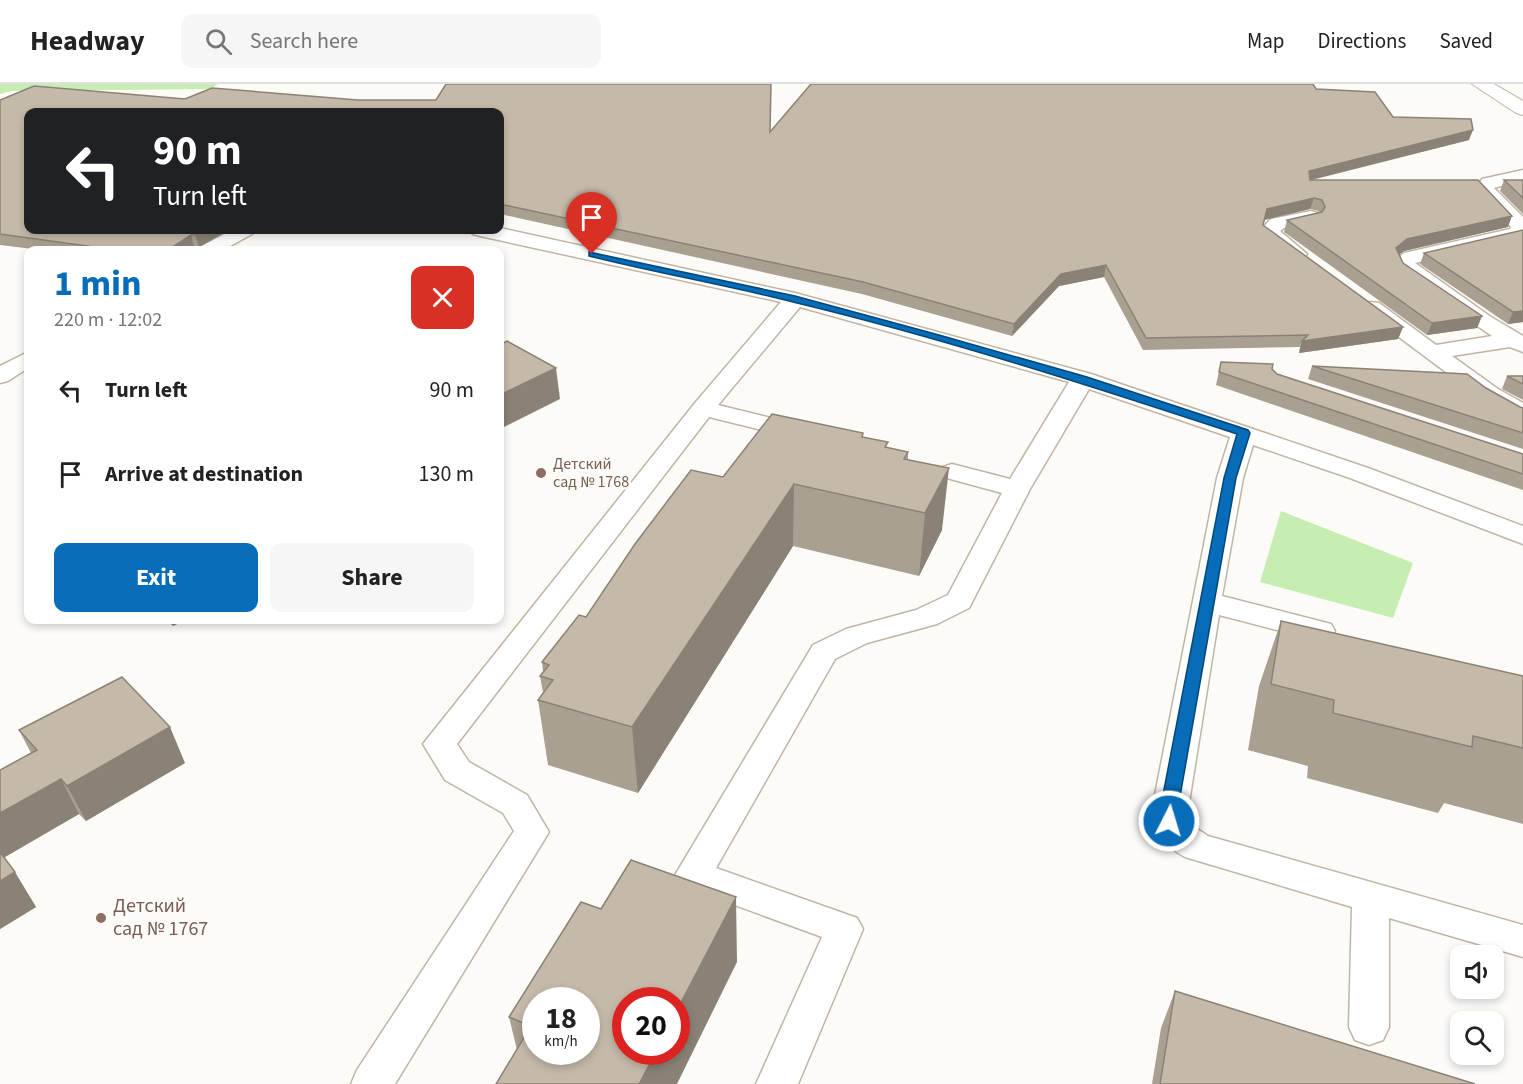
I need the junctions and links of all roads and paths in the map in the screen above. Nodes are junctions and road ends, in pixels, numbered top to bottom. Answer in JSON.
{"nodes":[{"id":1,"x":1481,"y":84,"type":"edge"},
{"id":2,"x":1523,"y":109,"type":"edge"},
{"id":3,"x":1523,"y":175,"type":"edge"},
{"id":4,"x":1311,"y":217,"type":"edge"},
{"id":5,"x":238,"y":234,"type":"edge"},
{"id":6,"x":498,"y":234,"type":"edge"},
{"id":7,"x":216,"y":246,"type":"edge"},
{"id":8,"x":1317,"y":268,"type":"edge"},
{"id":9,"x":1355,"y":296,"type":"edge"},
{"id":10,"x":795,"y":299,"type":"junction"},
{"id":11,"x":1518,"y":342,"type":"edge"},
{"id":12,"x":1432,"y":352,"type":"junction"},
{"id":13,"x":24,"y":361,"type":"edge"},
{"id":14,"x":0,"y":376,"type":"edge"},
{"id":15,"x":1083,"y":379,"type":"junction"},
{"id":16,"x":703,"y":408,"type":"junction"},
{"id":17,"x":1523,"y":413,"type":"edge"},
{"id":18,"x":1244,"y":433,"type":"junction"},
{"id":19,"x":826,"y":439,"type":"edge"},
{"id":20,"x":952,"y":472,"type":"dead end"},
{"id":21,"x":1017,"y":489,"type":"junction"},
{"id":22,"x":1523,"y":536,"type":"edge"},
{"id":23,"x":1207,"y":602,"type":"junction"},
{"id":24,"x":1354,"y":639,"type":"edge"},
{"id":25,"x":1371,"y":898,"type":"junction"},
{"id":26,"x":1523,"y":941,"type":"edge"},
{"id":27,"x":1369,"y":1027,"type":"dead end"},
{"id":28,"x":372,"y":1084,"type":"edge"},
{"id":29,"x":777,"y":1084,"type":"edge"}],
"edges":[{"from":1,"to":2,"type":"main road"},
{"from":3,"to":11,"type":"lane"},
{"from":4,"to":8,"type":"lane"},
{"from":5,"to":7,"type":"lane"},
{"from":6,"to":10,"type":"lane"},
{"from":9,"to":12,"type":"lane"},
{"from":10,"to":15,"type":"lane"},
{"from":10,"to":16,"type":"lane"},
{"from":11,"to":12,"type":"lane"},
{"from":12,"to":17,"type":"lane"},
{"from":13,"to":14,"type":"lane"},
{"from":15,"to":18,"type":"lane"},
{"from":15,"to":21,"type":"lane"},
{"from":16,"to":19,"type":"lane"},
{"from":16,"to":28,"type":"lane"},
{"from":18,"to":22,"type":"lane"},
{"from":18,"to":23,"type":"lane"},
{"from":20,"to":21,"type":"lane"},
{"from":21,"to":29,"type":"lane"},
{"from":23,"to":24,"type":"lane"},
{"from":23,"to":25,"type":"lane"},
{"from":25,"to":26,"type":"lane"},
{"from":25,"to":27,"type":"lane"}]}
